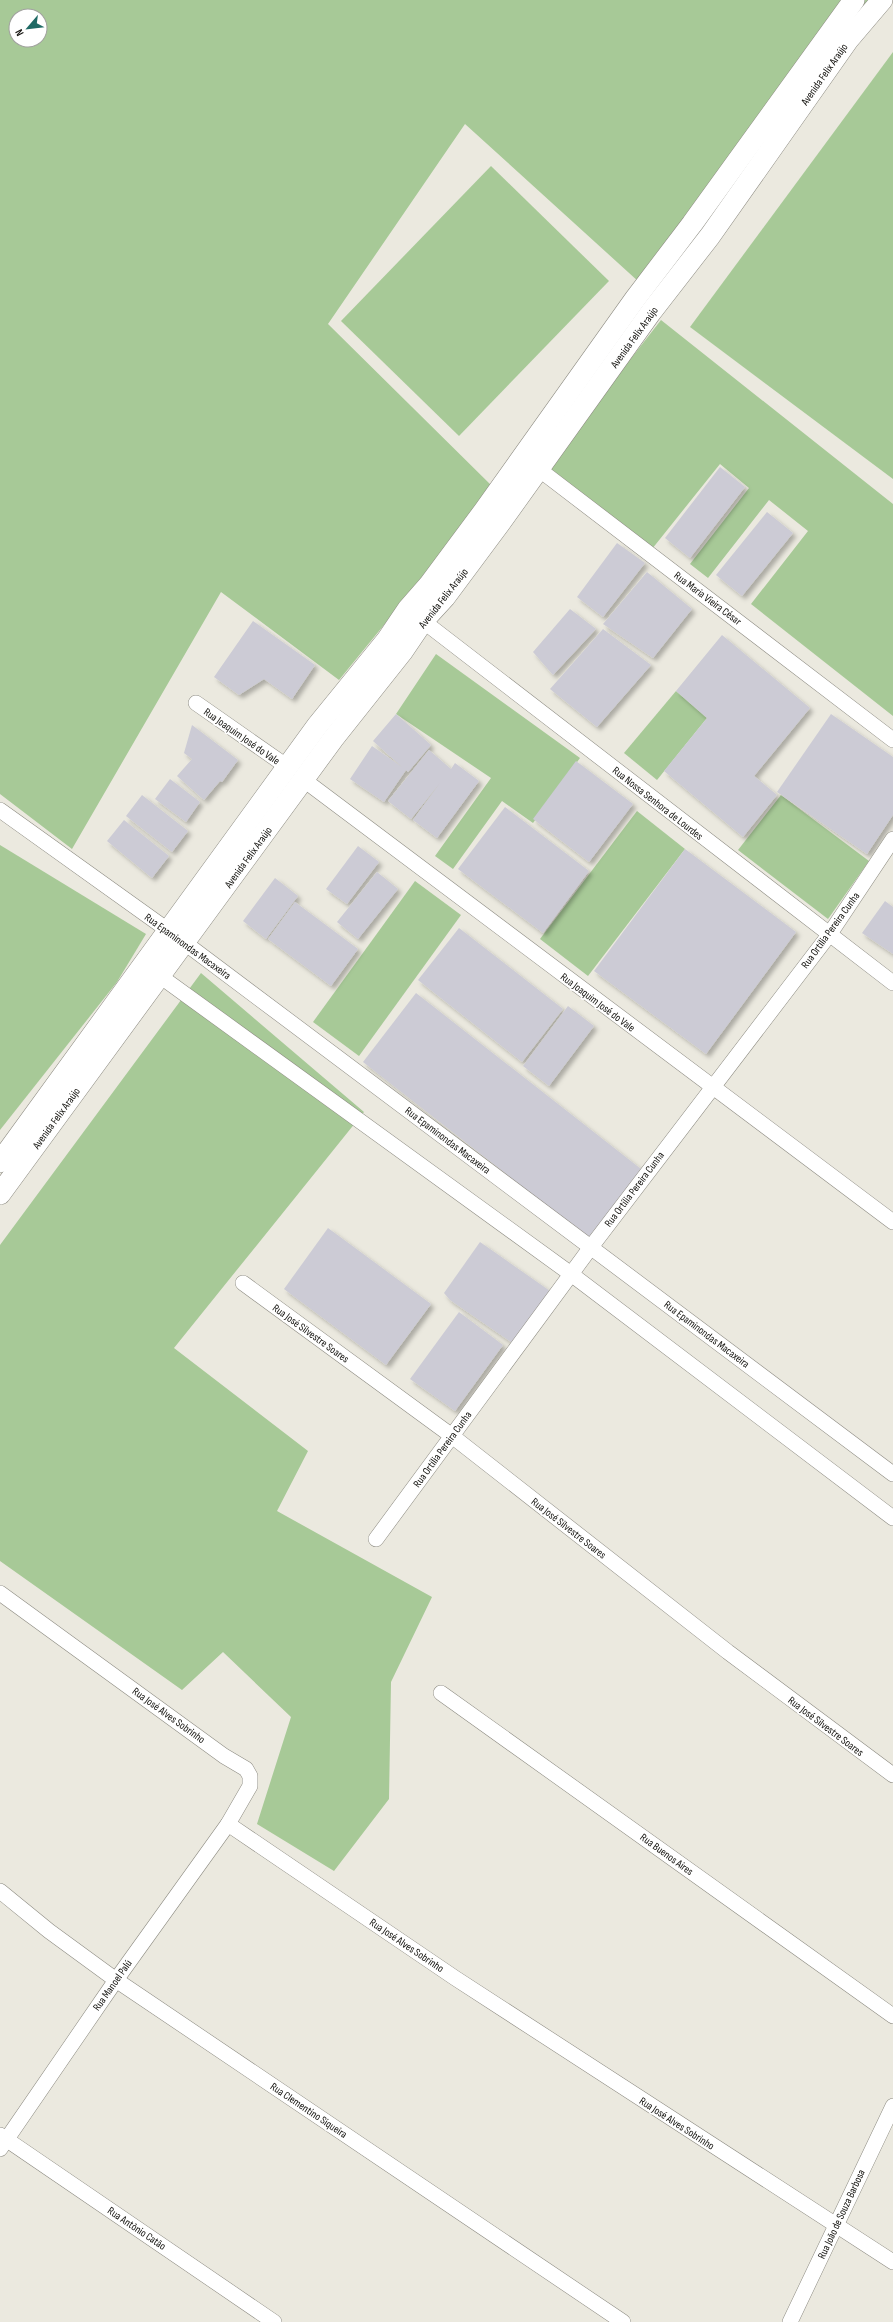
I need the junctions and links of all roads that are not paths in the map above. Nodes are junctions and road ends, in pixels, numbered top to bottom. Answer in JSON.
{"nodes":[{"id":1,"x":854,"y":0,"type":"edge"},
{"id":2,"x":882,"y":0,"type":"edge"},
{"id":3,"x":531,"y":463,"type":"junction"},
{"id":4,"x":423,"y":621,"type":"junction"},
{"id":5,"x":196,"y":703,"type":"dead end"},
{"id":6,"x":893,"y":740,"type":"edge"},
{"id":7,"x":297,"y":774,"type":"junction"},
{"id":8,"x":0,"y":810,"type":"edge"},
{"id":9,"x":893,"y":839,"type":"edge"},
{"id":10,"x":828,"y":935,"type":"junction"},
{"id":11,"x":177,"y":937,"type":"junction"},
{"id":12,"x":152,"y":970,"type":"junction"},
{"id":13,"x":893,"y":983,"type":"edge"},
{"id":14,"x":712,"y":1087,"type":"junction"},
{"id":15,"x":0,"y":1162,"type":"edge"},
{"id":16,"x":0,"y":1194,"type":"edge"},
{"id":17,"x":893,"y":1222,"type":"edge"},
{"id":18,"x":591,"y":1247,"type":"junction"},
{"id":19,"x":571,"y":1274,"type":"junction"},
{"id":20,"x":243,"y":1284,"type":"dead end"},
{"id":21,"x":452,"y":1436,"type":"junction"},
{"id":22,"x":893,"y":1474,"type":"edge"},
{"id":23,"x":893,"y":1518,"type":"edge"},
{"id":24,"x":376,"y":1539,"type":"dead end"},
{"id":25,"x":0,"y":1593,"type":"edge"},
{"id":26,"x":441,"y":1693,"type":"dead end"},
{"id":27,"x":893,"y":1775,"type":"edge"},
{"id":28,"x":228,"y":1824,"type":"junction"},
{"id":29,"x":0,"y":1890,"type":"edge"},
{"id":30,"x":116,"y":1980,"type":"junction"},
{"id":31,"x":893,"y":2016,"type":"edge"},
{"id":32,"x":893,"y":2106,"type":"edge"},
{"id":33,"x":2,"y":2141,"type":"edge"},
{"id":34,"x":835,"y":2226,"type":"junction"},
{"id":35,"x":893,"y":2262,"type":"edge"},
{"id":36,"x":274,"y":2322,"type":"edge"},
{"id":37,"x":623,"y":2322,"type":"edge"},
{"id":38,"x":790,"y":2322,"type":"edge"}],
"edges":[{"from":1,"to":3,"type":"main road","name":"Avenida Felix Araújo"},
{"from":2,"to":3,"type":"main road","name":"Avenida Felix Araújo"},
{"from":3,"to":4,"type":"main road","name":"Avenida Felix Araújo"},
{"from":3,"to":6,"type":"street","name":"Rua Maria Vieira César"},
{"from":3,"to":7,"type":"main road","name":"Avenida Felix Araújo"},
{"from":4,"to":7,"type":"main road","name":"Avenida Felix Araújo"},
{"from":4,"to":10,"type":"street","name":"Rua Nossa Senhora de Lourdes"},
{"from":5,"to":7,"type":"street","name":"Rua Joaquim José do Vale"},
{"from":7,"to":11,"type":"main road","name":"Avenida Felix Araújo"},
{"from":7,"to":14,"type":"street","name":"Rua Joaquim José do Vale"},
{"from":8,"to":11,"type":"street","name":"Rua Epaminondas Macaxeira"},
{"from":9,"to":10,"type":"street","name":"Rua Ortília Pereira Cunha"},
{"from":10,"to":13,"type":"street","name":"Rua Nossa Senhora de Lourdes"},
{"from":10,"to":14,"type":"street","name":"Rua Ortília Pereira Cunha"},
{"from":11,"to":12,"type":"main road","name":"Avenida Felix Araújo"},
{"from":11,"to":18,"type":"street","name":"Rua Epaminondas Macaxeira"},
{"from":12,"to":15,"type":"main road","name":"Avenida Felix Araújo"},
{"from":12,"to":16,"type":"main road","name":"Avenida Felix Araújo"},
{"from":12,"to":19,"type":"street"},
{"from":14,"to":17,"type":"street","name":"Rua Joaquim José do Vale"},
{"from":14,"to":18,"type":"street","name":"Rua Ortília Pereira Cunha"},
{"from":18,"to":19,"type":"street","name":"Rua Ortília Pereira Cunha"},
{"from":18,"to":22,"type":"street","name":"Rua Epaminondas Macaxeira"},
{"from":19,"to":21,"type":"street","name":"Rua Ortília Pereira Cunha"},
{"from":19,"to":23,"type":"street"},
{"from":20,"to":21,"type":"street","name":"Rua José Silvestre Soares"},
{"from":21,"to":24,"type":"street","name":"Rua Ortília Pereira Cunha"},
{"from":21,"to":27,"type":"street","name":"Rua José Silvestre Soares"},
{"from":25,"to":28,"type":"street","name":"Rua José Alves Sobrinho"},
{"from":26,"to":31,"type":"street","name":"Rua Buenos Aires"},
{"from":28,"to":30,"type":"street","name":"Rua Manoel Palú"},
{"from":28,"to":34,"type":"street","name":"Rua José Alves Sobrinho"},
{"from":29,"to":30,"type":"street","name":"Rua Clementino Siqueira"},
{"from":30,"to":33,"type":"street","name":"Rua Manoel Palú"},
{"from":30,"to":37,"type":"street","name":"Rua Clementino Siqueira"},
{"from":32,"to":34,"type":"street","name":"Rua João de Souza Barbosa"},
{"from":33,"to":36,"type":"street","name":"Rua Antônio Catão"},
{"from":34,"to":35,"type":"street","name":"Rua José Alves Sobrinho"},
{"from":34,"to":38,"type":"street","name":"Rua João de Souza Barbosa"}]}
